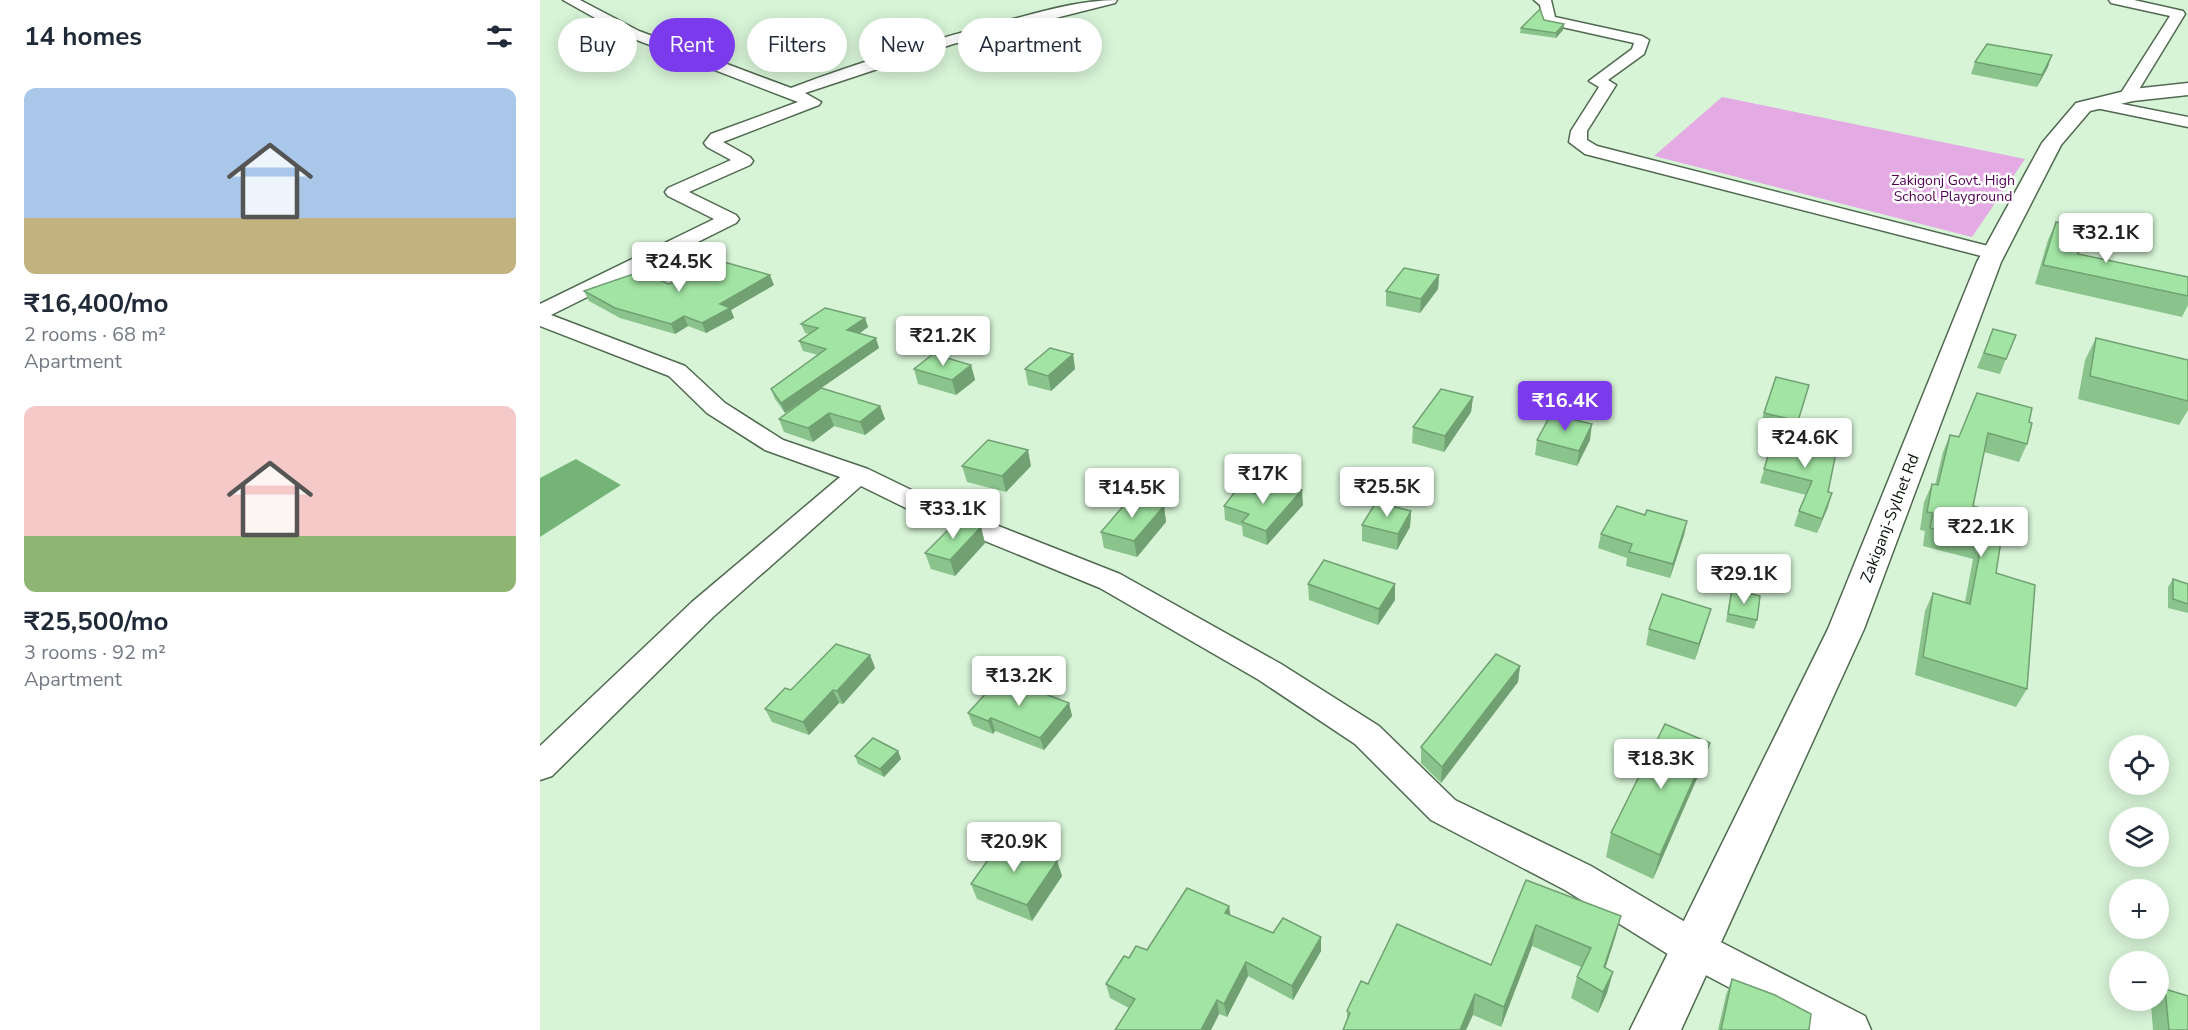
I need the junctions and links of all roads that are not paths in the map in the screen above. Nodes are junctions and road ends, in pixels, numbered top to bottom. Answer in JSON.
{"nodes":[{"id":1,"x":570,"y":0,"type":"edge"},
{"id":2,"x":1110,"y":0,"type":"edge"},
{"id":3,"x":2116,"y":0,"type":"edge"},
{"id":4,"x":1547,"y":1,"type":"edge"},
{"id":5,"x":2183,"y":11,"type":"edge"},
{"id":6,"x":2188,"y":89,"type":"edge"},
{"id":7,"x":789,"y":94,"type":"junction"},
{"id":8,"x":2127,"y":96,"type":"junction"},
{"id":9,"x":2095,"y":104,"type":"junction"},
{"id":10,"x":2188,"y":122,"type":"edge"},
{"id":11,"x":1993,"y":253,"type":"junction"},
{"id":12,"x":540,"y":312,"type":"edge"},
{"id":13,"x":540,"y":318,"type":"edge"},
{"id":14,"x":859,"y":475,"type":"junction"},
{"id":15,"x":540,"y":766,"type":"edge"},
{"id":16,"x":1693,"y":948,"type":"junction"},
{"id":17,"x":1655,"y":1030,"type":"edge"},
{"id":18,"x":1851,"y":1030,"type":"edge"}],
"edges":[{"from":1,"to":7,"type":"street"},
{"from":2,"to":7,"type":"street"},
{"from":3,"to":5,"type":"street"},
{"from":4,"to":11,"type":"street"},
{"from":5,"to":8,"type":"street"},
{"from":6,"to":8,"type":"main road","name":"Zakiganj-Sylhet Rd"},
{"from":7,"to":12,"type":"street"},
{"from":8,"to":9,"type":"main road","name":"Zakiganj-Sylhet Rd"},
{"from":9,"to":10,"type":"street"},
{"from":9,"to":11,"type":"main road","name":"Zakiganj-Sylhet Rd"},
{"from":11,"to":16,"type":"main road","name":"Zakiganj-Sylhet Rd"},
{"from":13,"to":14,"type":"street"},
{"from":14,"to":15,"type":"street"},
{"from":14,"to":16,"type":"street"},
{"from":16,"to":17,"type":"main road","name":"Zakiganj-Sylhet Rd"},
{"from":16,"to":18,"type":"street"}]}
